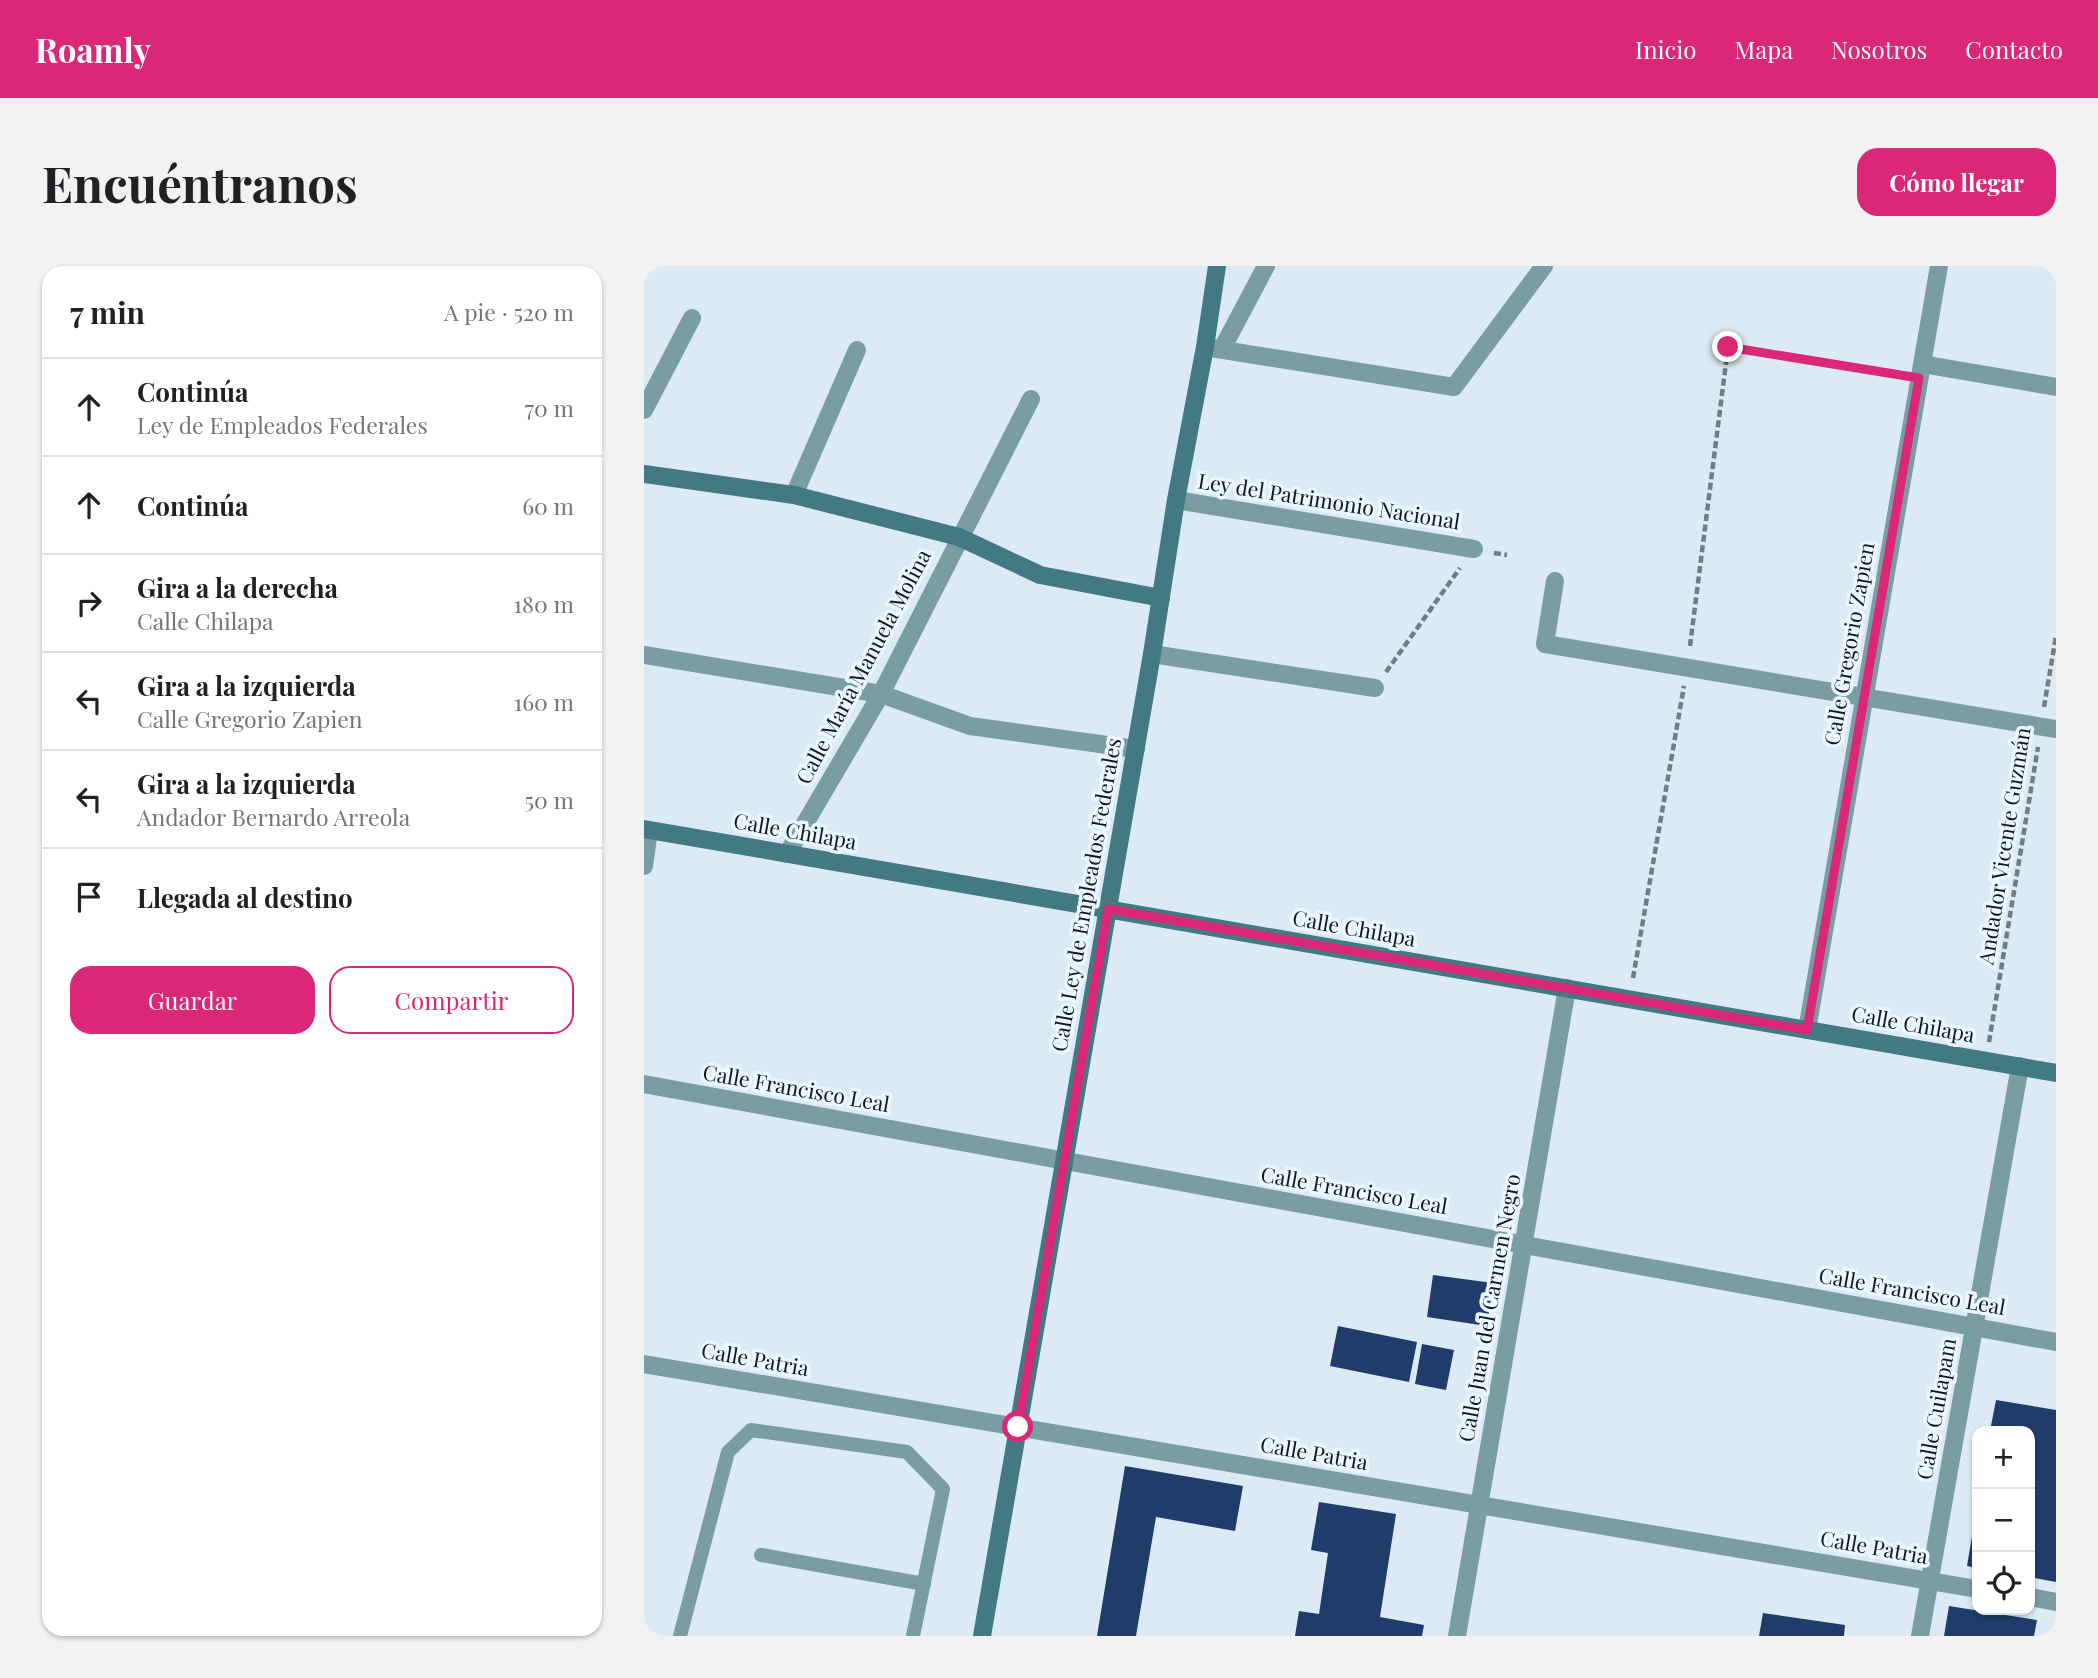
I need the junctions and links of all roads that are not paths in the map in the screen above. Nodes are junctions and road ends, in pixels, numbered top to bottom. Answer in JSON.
{"nodes":[{"id":1,"x":1217,"y":266,"type":"edge"},
{"id":2,"x":1266,"y":266,"type":"edge"},
{"id":3,"x":1544,"y":266,"type":"edge"},
{"id":4,"x":1939,"y":266,"type":"edge"},
{"id":5,"x":692,"y":318,"type":"dead end"},
{"id":6,"x":1214,"y":348,"type":"junction"},
{"id":7,"x":857,"y":350,"type":"dead end"},
{"id":8,"x":1921,"y":371,"type":"junction"},
{"id":9,"x":2056,"y":387,"type":"edge"},
{"id":10,"x":1031,"y":399,"type":"dead end"},
{"id":11,"x":644,"y":410,"type":"edge"},
{"id":12,"x":644,"y":474,"type":"edge"},
{"id":13,"x":794,"y":495,"type":"junction"},
{"id":14,"x":1176,"y":500,"type":"junction"},
{"id":15,"x":959,"y":537,"type":"junction"},
{"id":16,"x":1474,"y":550,"type":"road end"},
{"id":17,"x":1555,"y":581,"type":"dead end"},
{"id":18,"x":1161,"y":598,"type":"junction"},
{"id":19,"x":1154,"y":646,"type":"junction"},
{"id":20,"x":644,"y":655,"type":"edge"},
{"id":21,"x":1375,"y":688,"type":"road end"},
{"id":22,"x":881,"y":694,"type":"junction"},
{"id":23,"x":1864,"y":697,"type":"junction"},
{"id":24,"x":2049,"y":728,"type":"edge"},
{"id":25,"x":1136,"y":749,"type":"junction"},
{"id":26,"x":647,"y":830,"type":"edge"},
{"id":27,"x":787,"y":854,"type":"junction"},
{"id":28,"x":644,"y":866,"type":"edge"},
{"id":29,"x":1108,"y":909,"type":"junction"},
{"id":30,"x":1567,"y":988,"type":"junction"},
{"id":31,"x":1807,"y":1030,"type":"junction"},
{"id":32,"x":2020,"y":1066,"type":"junction"},
{"id":33,"x":2056,"y":1073,"type":"edge"},
{"id":34,"x":644,"y":1084,"type":"edge"},
{"id":35,"x":1064,"y":1161,"type":"junction"},
{"id":36,"x":1523,"y":1245,"type":"junction"},
{"id":37,"x":1974,"y":1327,"type":"junction"},
{"id":38,"x":2056,"y":1342,"type":"edge"},
{"id":39,"x":644,"y":1364,"type":"edge"},
{"id":40,"x":1018,"y":1427,"type":"junction"},
{"id":41,"x":1480,"y":1504,"type":"junction"},
{"id":42,"x":761,"y":1555,"type":"dead end"},
{"id":43,"x":1930,"y":1581,"type":"junction"},
{"id":44,"x":924,"y":1584,"type":"junction"},
{"id":45,"x":1972,"y":1587,"type":"edge"},
{"id":46,"x":2035,"y":1598,"type":"edge"},
{"id":47,"x":2056,"y":1602,"type":"edge"},
{"id":48,"x":680,"y":1636,"type":"edge"},
{"id":49,"x":913,"y":1636,"type":"edge"},
{"id":50,"x":982,"y":1636,"type":"edge"},
{"id":51,"x":1457,"y":1636,"type":"edge"},
{"id":52,"x":1920,"y":1636,"type":"edge"}],
"edges":[{"from":1,"to":6,"type":"street","name":"Calle Ley de Empleados Federales"},
{"from":2,"to":6,"type":"street"},
{"from":3,"to":6,"type":"street"},
{"from":4,"to":8,"type":"street","name":"Calle Gregorio Zapien"},
{"from":5,"to":11,"type":"street"},
{"from":6,"to":14,"type":"street","name":"Calle Ley de Empleados Federales"},
{"from":7,"to":13,"type":"street"},
{"from":8,"to":9,"type":"street"},
{"from":8,"to":23,"type":"street","name":"Calle Gregorio Zapien"},
{"from":10,"to":15,"type":"street","name":"Calle María Manuela Molina"},
{"from":12,"to":13,"type":"street"},
{"from":13,"to":15,"type":"street"},
{"from":14,"to":16,"type":"street","name":"Ley del Patrimonio Nacional"},
{"from":14,"to":18,"type":"street","name":"Calle Ley de Empleados Federales"},
{"from":15,"to":18,"type":"street"},
{"from":15,"to":22,"type":"street","name":"Calle María Manuela Molina"},
{"from":17,"to":23,"type":"street"},
{"from":18,"to":19,"type":"street","name":"Calle Ley de Empleados Federales"},
{"from":19,"to":21,"type":"street"},
{"from":19,"to":25,"type":"street","name":"Calle Ley de Empleados Federales"},
{"from":20,"to":22,"type":"street"},
{"from":22,"to":25,"type":"street"},
{"from":22,"to":27,"type":"street","name":"Calle María Manuela Molina"},
{"from":23,"to":24,"type":"street"},
{"from":23,"to":31,"type":"street","name":"Calle Gregorio Zapien"},
{"from":25,"to":29,"type":"street","name":"Calle Ley de Empleados Federales"},
{"from":26,"to":27,"type":"street","name":"Calle Chilapa"},
{"from":26,"to":28,"type":"street"},
{"from":27,"to":29,"type":"street","name":"Calle Chilapa"},
{"from":29,"to":30,"type":"street","name":"Calle Chilapa"},
{"from":29,"to":35,"type":"street","name":"Calle Ley de Empleados Federales"},
{"from":30,"to":31,"type":"street","name":"Calle Chilapa"},
{"from":30,"to":36,"type":"street","name":"Calle Juan del Carmen Negro"},
{"from":31,"to":32,"type":"street","name":"Calle Chilapa"},
{"from":32,"to":33,"type":"street","name":"Calle Chilapa"},
{"from":32,"to":37,"type":"street","name":"Calle Cuilapam"},
{"from":34,"to":35,"type":"street","name":"Calle Francisco Leal"},
{"from":35,"to":36,"type":"street","name":"Calle Francisco Leal"},
{"from":35,"to":40,"type":"street","name":"Calle Ley de Empleados Federales"},
{"from":36,"to":37,"type":"street","name":"Calle Francisco Leal"},
{"from":36,"to":41,"type":"street","name":"Calle Juan del Carmen Negro"},
{"from":37,"to":38,"type":"street","name":"Calle Francisco Leal"},
{"from":37,"to":43,"type":"street","name":"Calle Cuilapam"},
{"from":39,"to":40,"type":"street","name":"Calle Patria"},
{"from":40,"to":41,"type":"street","name":"Calle Patria"},
{"from":40,"to":50,"type":"street","name":"Calle Ley de Empleados Federales"},
{"from":41,"to":43,"type":"street","name":"Calle Patria"},
{"from":41,"to":51,"type":"street","name":"Calle Juan del Carmen Negro"},
{"from":42,"to":44,"type":"lane"},
{"from":43,"to":45,"type":"street","name":"Calle Patria"},
{"from":43,"to":52,"type":"street","name":"Calle Cuilapam"},
{"from":44,"to":48,"type":"lane"},
{"from":44,"to":49,"type":"lane"},
{"from":46,"to":47,"type":"street"}]}
